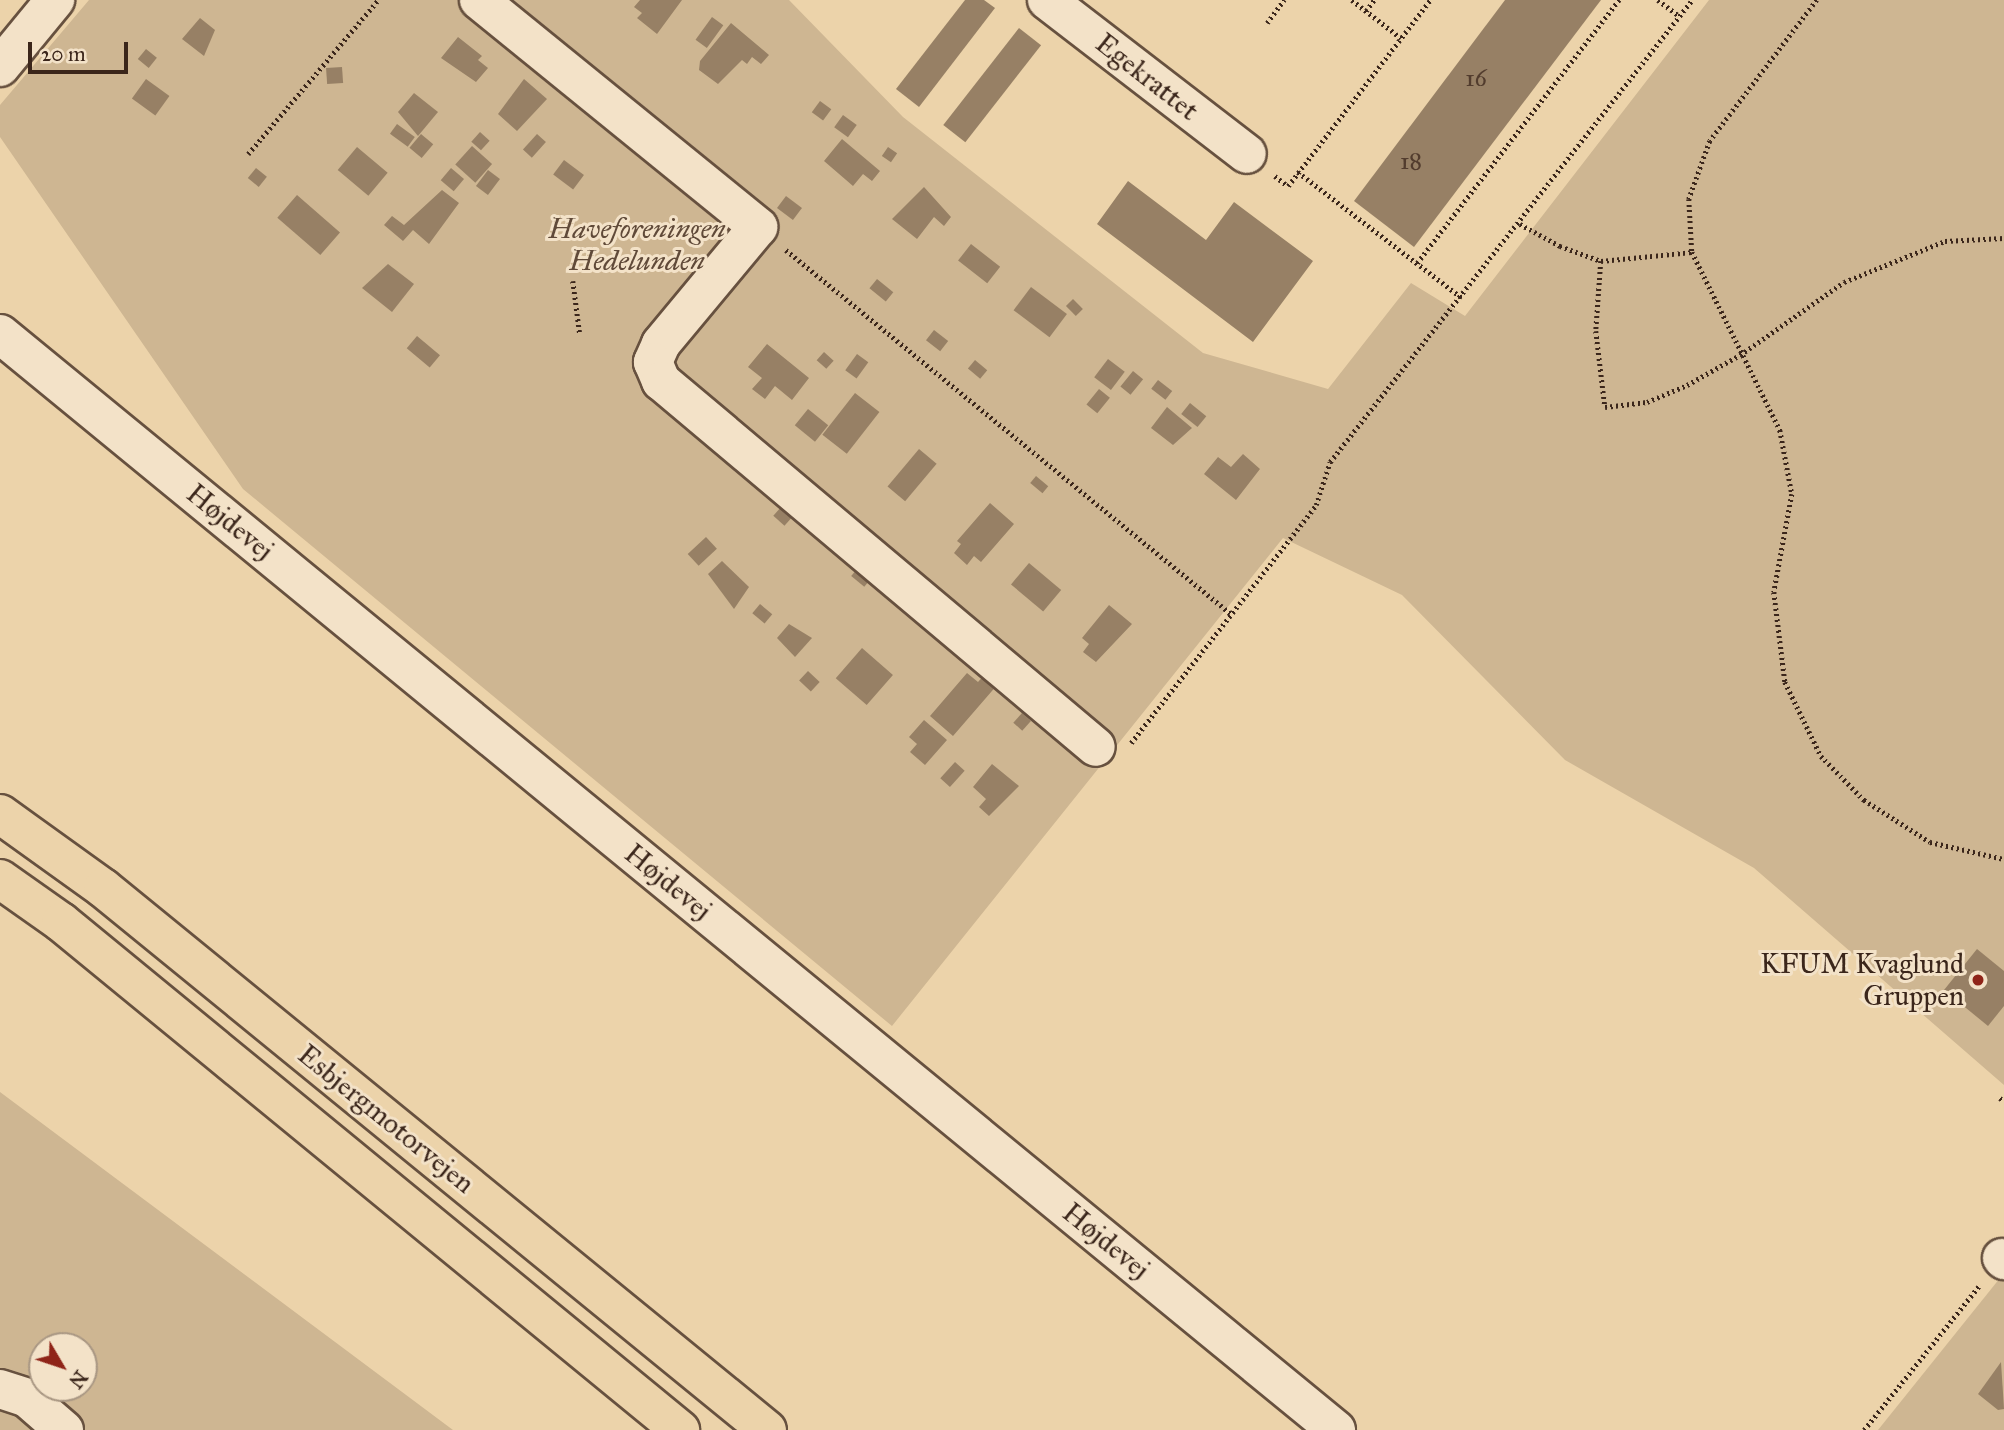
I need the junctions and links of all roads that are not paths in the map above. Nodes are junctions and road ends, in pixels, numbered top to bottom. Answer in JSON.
{"nodes":[{"id":1,"x":55,"y":0,"type":"edge"},
{"id":2,"x":479,"y":0,"type":"edge"},
{"id":3,"x":1047,"y":0,"type":"edge"},
{"id":4,"x":0,"y":67,"type":"edge"},
{"id":5,"x":1247,"y":154,"type":"road end"},
{"id":6,"x":0,"y":334,"type":"edge"},
{"id":7,"x":1096,"y":747,"type":"road end"},
{"id":8,"x":0,"y":814,"type":"edge"},
{"id":9,"x":0,"y":879,"type":"edge"},
{"id":10,"x":0,"y":1389,"type":"edge"},
{"id":11,"x":64,"y":1430,"type":"edge"},
{"id":12,"x":680,"y":1430,"type":"edge"},
{"id":13,"x":767,"y":1430,"type":"edge"},
{"id":14,"x":1336,"y":1430,"type":"edge"}],
"edges":[{"from":1,"to":4,"type":"street"},
{"from":2,"to":7,"type":"street"},
{"from":3,"to":5,"type":"street","name":"Egekrattet"},
{"from":6,"to":14,"type":"street","name":"Højdevej"},
{"from":8,"to":13,"type":"highway","name":"Esbjergmotorvejen"},
{"from":9,"to":12,"type":"highway","name":"Esbjergmotorvejen"},
{"from":10,"to":11,"type":"street"}]}
